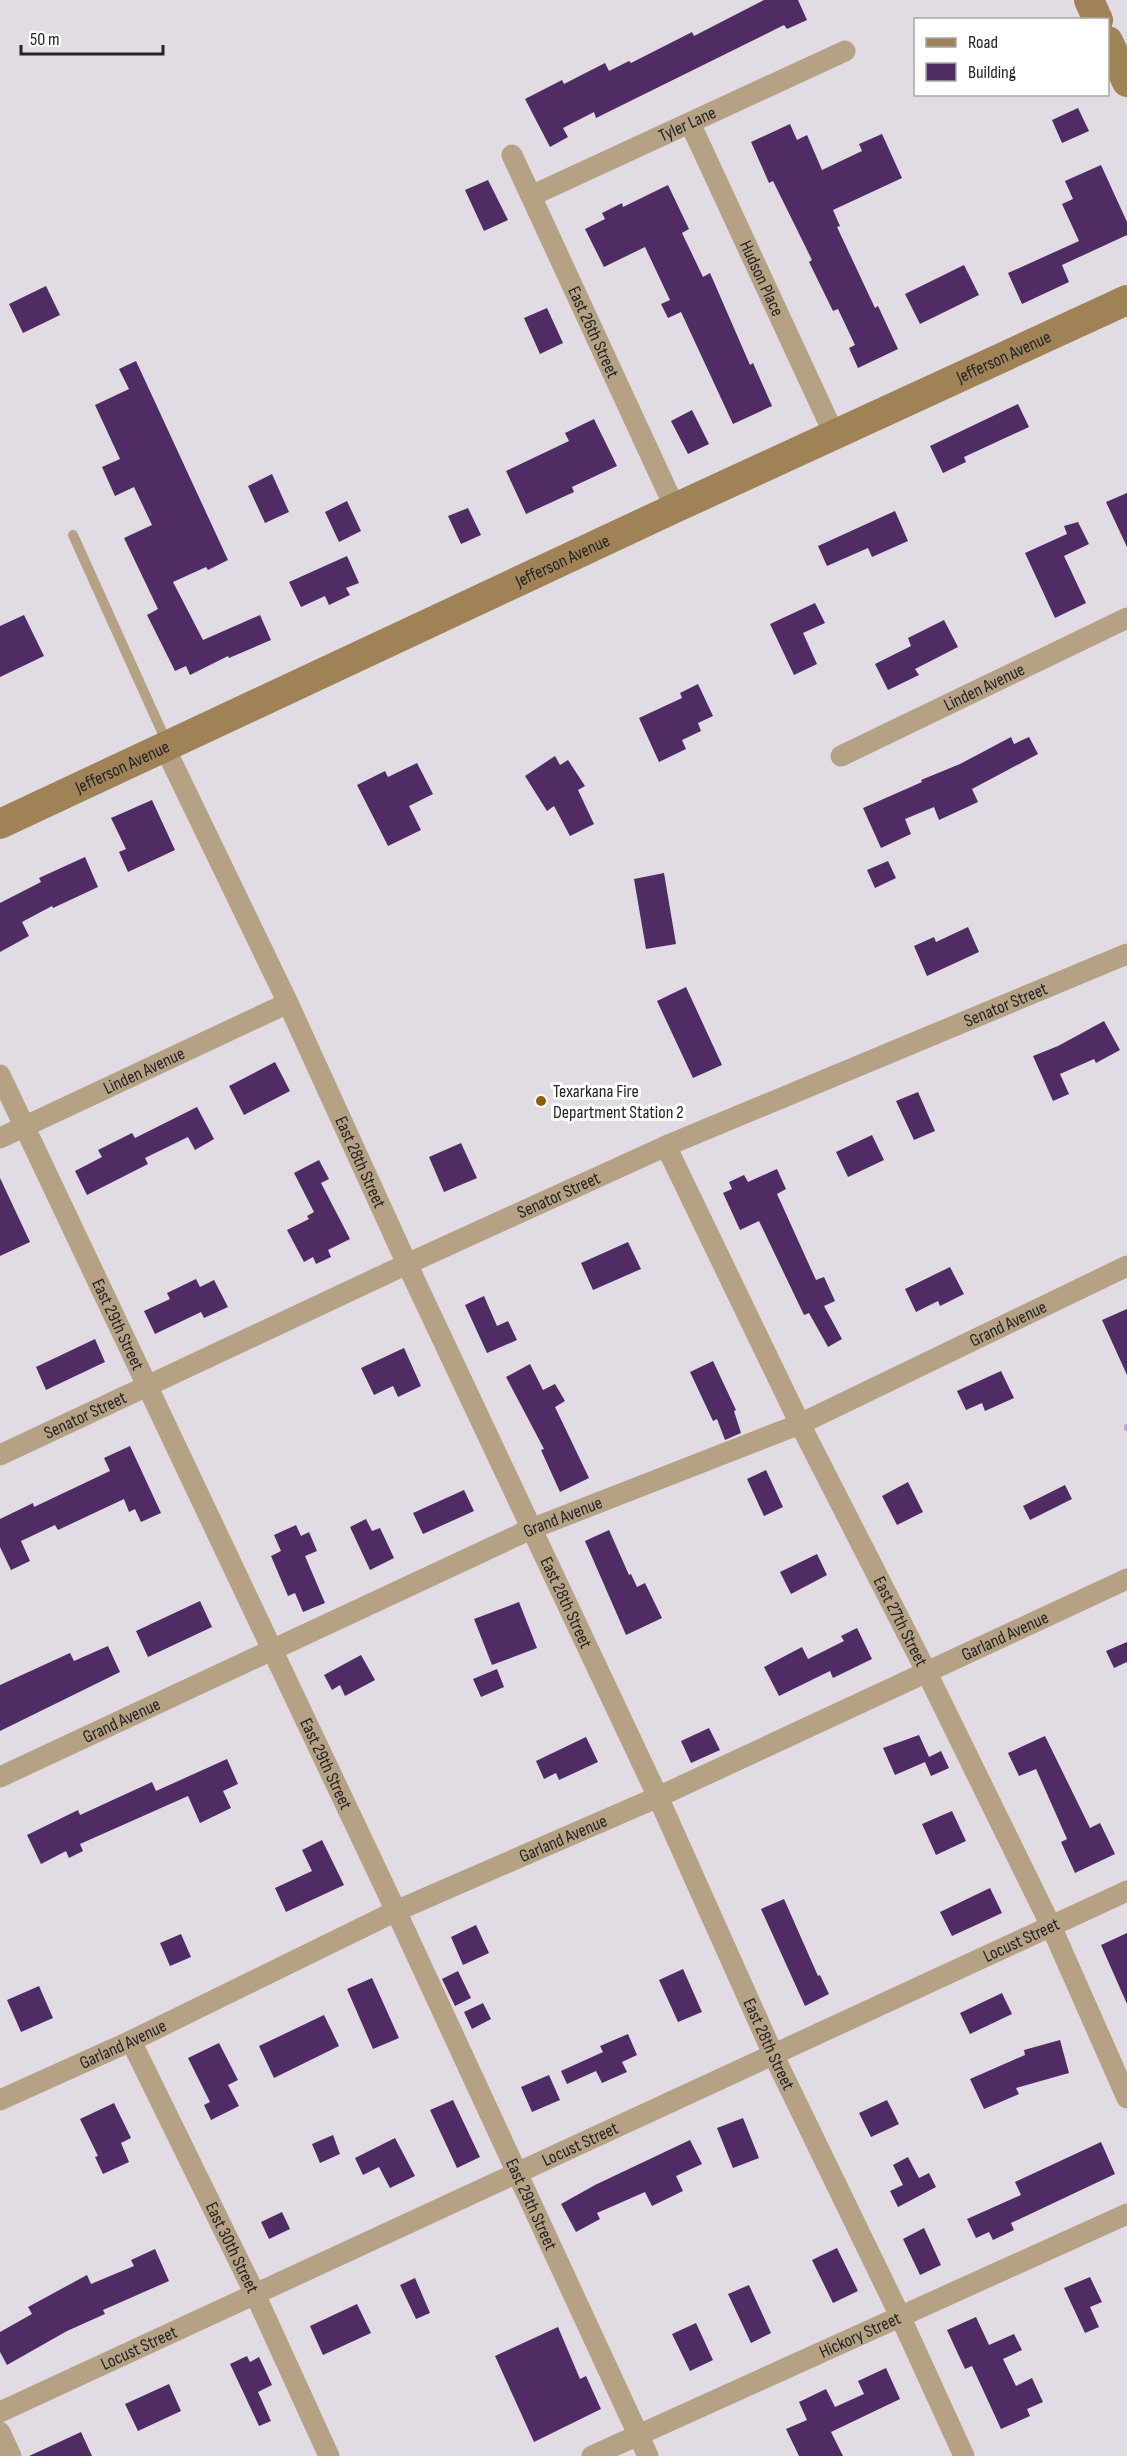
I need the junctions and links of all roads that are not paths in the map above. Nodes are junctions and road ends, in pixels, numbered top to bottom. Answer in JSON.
{"nodes":[{"id":1,"x":1089,"y":0,"type":"edge"},
{"id":2,"x":1097,"y":18,"type":"edge"},
{"id":3,"x":1109,"y":44,"type":"edge"},
{"id":4,"x":845,"y":51,"type":"dead end"},
{"id":5,"x":1127,"y":82,"type":"edge"},
{"id":6,"x":690,"y":123,"type":"junction"},
{"id":7,"x":512,"y":155,"type":"dead end"},
{"id":8,"x":531,"y":196,"type":"junction"},
{"id":9,"x":1127,"y":300,"type":"edge"},
{"id":10,"x":834,"y":434,"type":"junction"},
{"id":11,"x":675,"y":508,"type":"junction"},
{"id":12,"x":74,"y":535,"type":"dead end"},
{"id":13,"x":1127,"y":618,"type":"edge"},
{"id":14,"x":167,"y":748,"type":"junction"},
{"id":15,"x":841,"y":756,"type":"dead end"},
{"id":16,"x":0,"y":824,"type":"edge"},
{"id":17,"x":1127,"y":954,"type":"edge"},
{"id":18,"x":288,"y":1003,"type":"junction"},
{"id":19,"x":0,"y":1075,"type":"edge"},
{"id":20,"x":24,"y":1127,"type":"junction"},
{"id":21,"x":0,"y":1138,"type":"edge"},
{"id":22,"x":666,"y":1146,"type":"junction"},
{"id":23,"x":407,"y":1264,"type":"junction"},
{"id":24,"x":1127,"y":1266,"type":"edge"},
{"id":25,"x":148,"y":1386,"type":"junction"},
{"id":26,"x":800,"y":1424,"type":"junction"},
{"id":27,"x":0,"y":1455,"type":"edge"},
{"id":28,"x":531,"y":1529,"type":"junction"},
{"id":29,"x":1127,"y":1579,"type":"edge"},
{"id":30,"x":273,"y":1650,"type":"junction"},
{"id":31,"x":927,"y":1673,"type":"junction"},
{"id":32,"x":0,"y":1777,"type":"edge"},
{"id":33,"x":658,"y":1797,"type":"junction"},
{"id":34,"x":1127,"y":1891,"type":"edge"},
{"id":35,"x":396,"y":1911,"type":"junction"},
{"id":36,"x":1051,"y":1926,"type":"junction"},
{"id":37,"x":131,"y":2041,"type":"junction"},
{"id":38,"x":773,"y":2054,"type":"junction"},
{"id":39,"x":1127,"y":2098,"type":"edge"},
{"id":40,"x":0,"y":2100,"type":"edge"},
{"id":41,"x":515,"y":2174,"type":"junction"},
{"id":42,"x":1127,"y":2214,"type":"edge"},
{"id":43,"x":255,"y":2294,"type":"junction"},
{"id":44,"x":900,"y":2316,"type":"junction"},
{"id":45,"x":0,"y":2412,"type":"edge"},
{"id":46,"x":0,"y":2432,"type":"edge"},
{"id":47,"x":638,"y":2435,"type":"junction"},
{"id":48,"x":11,"y":2456,"type":"edge"},
{"id":49,"x":329,"y":2456,"type":"edge"},
{"id":50,"x":592,"y":2456,"type":"edge"},
{"id":51,"x":648,"y":2456,"type":"edge"},
{"id":52,"x":964,"y":2456,"type":"edge"}],
"edges":[{"from":1,"to":2,"type":"main road"},
{"from":3,"to":5,"type":"main road"},
{"from":4,"to":6,"type":"street","name":"Tyler Lane"},
{"from":6,"to":8,"type":"street","name":"Tyler Lane"},
{"from":6,"to":10,"type":"street","name":"Hudson Place"},
{"from":7,"to":8,"type":"street","name":"East 26th Street"},
{"from":8,"to":11,"type":"street","name":"East 26th Street"},
{"from":9,"to":10,"type":"main road","name":"Jefferson Avenue"},
{"from":10,"to":11,"type":"main road","name":"Jefferson Avenue"},
{"from":11,"to":14,"type":"main road","name":"Jefferson Avenue"},
{"from":12,"to":14,"type":"lane"},
{"from":13,"to":15,"type":"street","name":"Linden Avenue"},
{"from":14,"to":16,"type":"main road","name":"Jefferson Avenue"},
{"from":14,"to":18,"type":"street","name":"East 28th Street"},
{"from":17,"to":22,"type":"street","name":"Senator Street"},
{"from":18,"to":20,"type":"street","name":"Linden Avenue"},
{"from":18,"to":23,"type":"street","name":"East 28th Street"},
{"from":19,"to":20,"type":"street","name":"East 29th Street"},
{"from":20,"to":21,"type":"street","name":"Linden Avenue"},
{"from":20,"to":25,"type":"street","name":"East 29th Street"},
{"from":22,"to":23,"type":"street","name":"Senator Street"},
{"from":22,"to":26,"type":"street","name":"East 27th Street"},
{"from":23,"to":25,"type":"street","name":"Senator Street"},
{"from":23,"to":28,"type":"street","name":"East 28th Street"},
{"from":24,"to":26,"type":"street","name":"Grand Avenue"},
{"from":25,"to":27,"type":"street","name":"Senator Street"},
{"from":25,"to":30,"type":"street","name":"East 29th Street"},
{"from":26,"to":28,"type":"street","name":"Grand Avenue"},
{"from":26,"to":31,"type":"street","name":"East 27th Street"},
{"from":28,"to":30,"type":"street","name":"Grand Avenue"},
{"from":28,"to":33,"type":"street","name":"East 28th Street"},
{"from":29,"to":31,"type":"street","name":"Garland Avenue"},
{"from":30,"to":32,"type":"street","name":"Grand Avenue"},
{"from":30,"to":35,"type":"street","name":"East 29th Street"},
{"from":31,"to":33,"type":"street","name":"Garland Avenue"},
{"from":31,"to":36,"type":"street","name":"East 27th Street"},
{"from":33,"to":35,"type":"street","name":"Garland Avenue"},
{"from":33,"to":38,"type":"street","name":"East 28th Street"},
{"from":34,"to":36,"type":"street","name":"Locust Street"},
{"from":35,"to":37,"type":"street","name":"Garland Avenue"},
{"from":35,"to":41,"type":"street","name":"East 29th Street"},
{"from":36,"to":38,"type":"street","name":"Locust Street"},
{"from":36,"to":39,"type":"street","name":"East 27th Street"},
{"from":37,"to":40,"type":"street","name":"Garland Avenue"},
{"from":37,"to":43,"type":"street","name":"East 30th Street"},
{"from":38,"to":41,"type":"street","name":"Locust Street"},
{"from":38,"to":44,"type":"street","name":"East 28th Street"},
{"from":41,"to":43,"type":"street","name":"Locust Street"},
{"from":41,"to":47,"type":"street","name":"East 29th Street"},
{"from":42,"to":44,"type":"street","name":"Hickory Street"},
{"from":43,"to":45,"type":"street","name":"Locust Street"},
{"from":43,"to":49,"type":"street","name":"East 30th Street"},
{"from":44,"to":47,"type":"street","name":"Hickory Street"},
{"from":44,"to":52,"type":"street","name":"East 28th Street"},
{"from":46,"to":48,"type":"street"},
{"from":47,"to":50,"type":"street","name":"Hickory Street"},
{"from":47,"to":51,"type":"street","name":"East 29th Street"}]}
